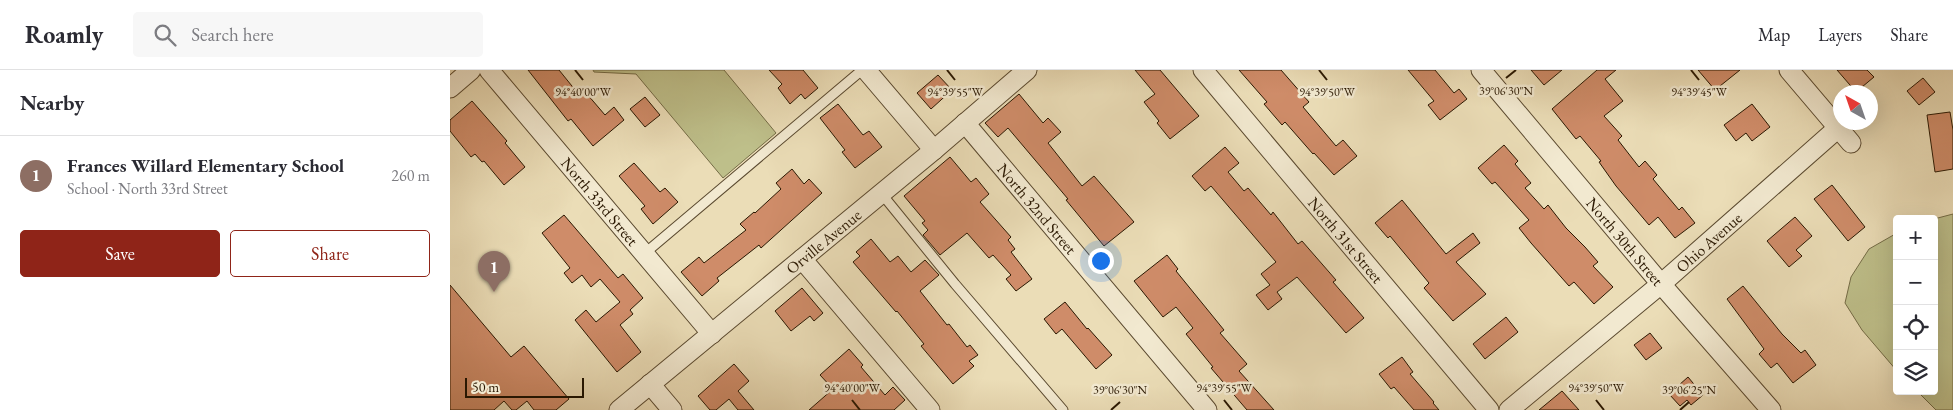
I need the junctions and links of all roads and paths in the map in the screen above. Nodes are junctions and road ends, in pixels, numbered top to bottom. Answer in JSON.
{"nodes":[{"id":1,"x":471,"y":70,"type":"edge"},
{"id":2,"x":489,"y":70,"type":"edge"},
{"id":3,"x":862,"y":70,"type":"edge"},
{"id":4,"x":866,"y":70,"type":"edge"},
{"id":5,"x":1027,"y":70,"type":"edge"},
{"id":6,"x":1203,"y":70,"type":"edge"},
{"id":7,"x":1481,"y":70,"type":"edge"},
{"id":8,"x":1789,"y":70,"type":"edge"},
{"id":9,"x":450,"y":88,"type":"edge"},
{"id":10,"x":1833,"y":122,"type":"edge"},
{"id":11,"x":965,"y":123,"type":"junction"},
{"id":12,"x":1836,"y":130,"type":"edge"},
{"id":13,"x":1840,"y":130,"type":"edge"},
{"id":14,"x":1851,"y":143,"type":"dead end"},
{"id":15,"x":934,"y":150,"type":"junction"},
{"id":16,"x":881,"y":193,"type":"junction"},
{"id":17,"x":644,"y":254,"type":"junction"},
{"id":18,"x":802,"y":259,"type":"junction"},
{"id":19,"x":1661,"y":284,"type":"junction"},
{"id":20,"x":712,"y":334,"type":"junction"},
{"id":21,"x":650,"y":384,"type":"junction"},
{"id":22,"x":619,"y":410,"type":"edge"},
{"id":23,"x":672,"y":410,"type":"edge"},
{"id":24,"x":930,"y":410,"type":"edge"},
{"id":25,"x":1063,"y":410,"type":"edge"},
{"id":26,"x":1207,"y":410,"type":"edge"},
{"id":27,"x":1489,"y":410,"type":"edge"},
{"id":28,"x":1509,"y":410,"type":"edge"},
{"id":29,"x":1771,"y":410,"type":"edge"}],
"edges":[{"from":1,"to":9,"type":"street"},
{"from":2,"to":17,"type":"street","name":"North 33rd Street"},
{"from":3,"to":17,"type":"lane"},
{"from":4,"to":15,"type":"street"},
{"from":5,"to":11,"type":"street","name":"Orville Avenue"},
{"from":6,"to":27,"type":"street","name":"North 31st Street"},
{"from":7,"to":19,"type":"street","name":"North 30th Street"},
{"from":8,"to":10,"type":"street"},
{"from":11,"to":15,"type":"street","name":"Orville Avenue"},
{"from":11,"to":26,"type":"street","name":"North 32nd Street"},
{"from":12,"to":19,"type":"street","name":"Ohio Avenue"},
{"from":13,"to":14,"type":"street"},
{"from":15,"to":16,"type":"street","name":"Orville Avenue"},
{"from":16,"to":18,"type":"street","name":"Orville Avenue"},
{"from":16,"to":25,"type":"lane"},
{"from":17,"to":20,"type":"street","name":"North 33rd Street"},
{"from":18,"to":20,"type":"street","name":"Orville Avenue"},
{"from":18,"to":24,"type":"street"},
{"from":19,"to":28,"type":"street","name":"Ohio Avenue"},
{"from":19,"to":29,"type":"street","name":"North 30th Street"},
{"from":20,"to":21,"type":"street","name":"Orville Avenue"},
{"from":21,"to":22,"type":"street","name":"Orville Avenue"},
{"from":21,"to":23,"type":"street"}]}
